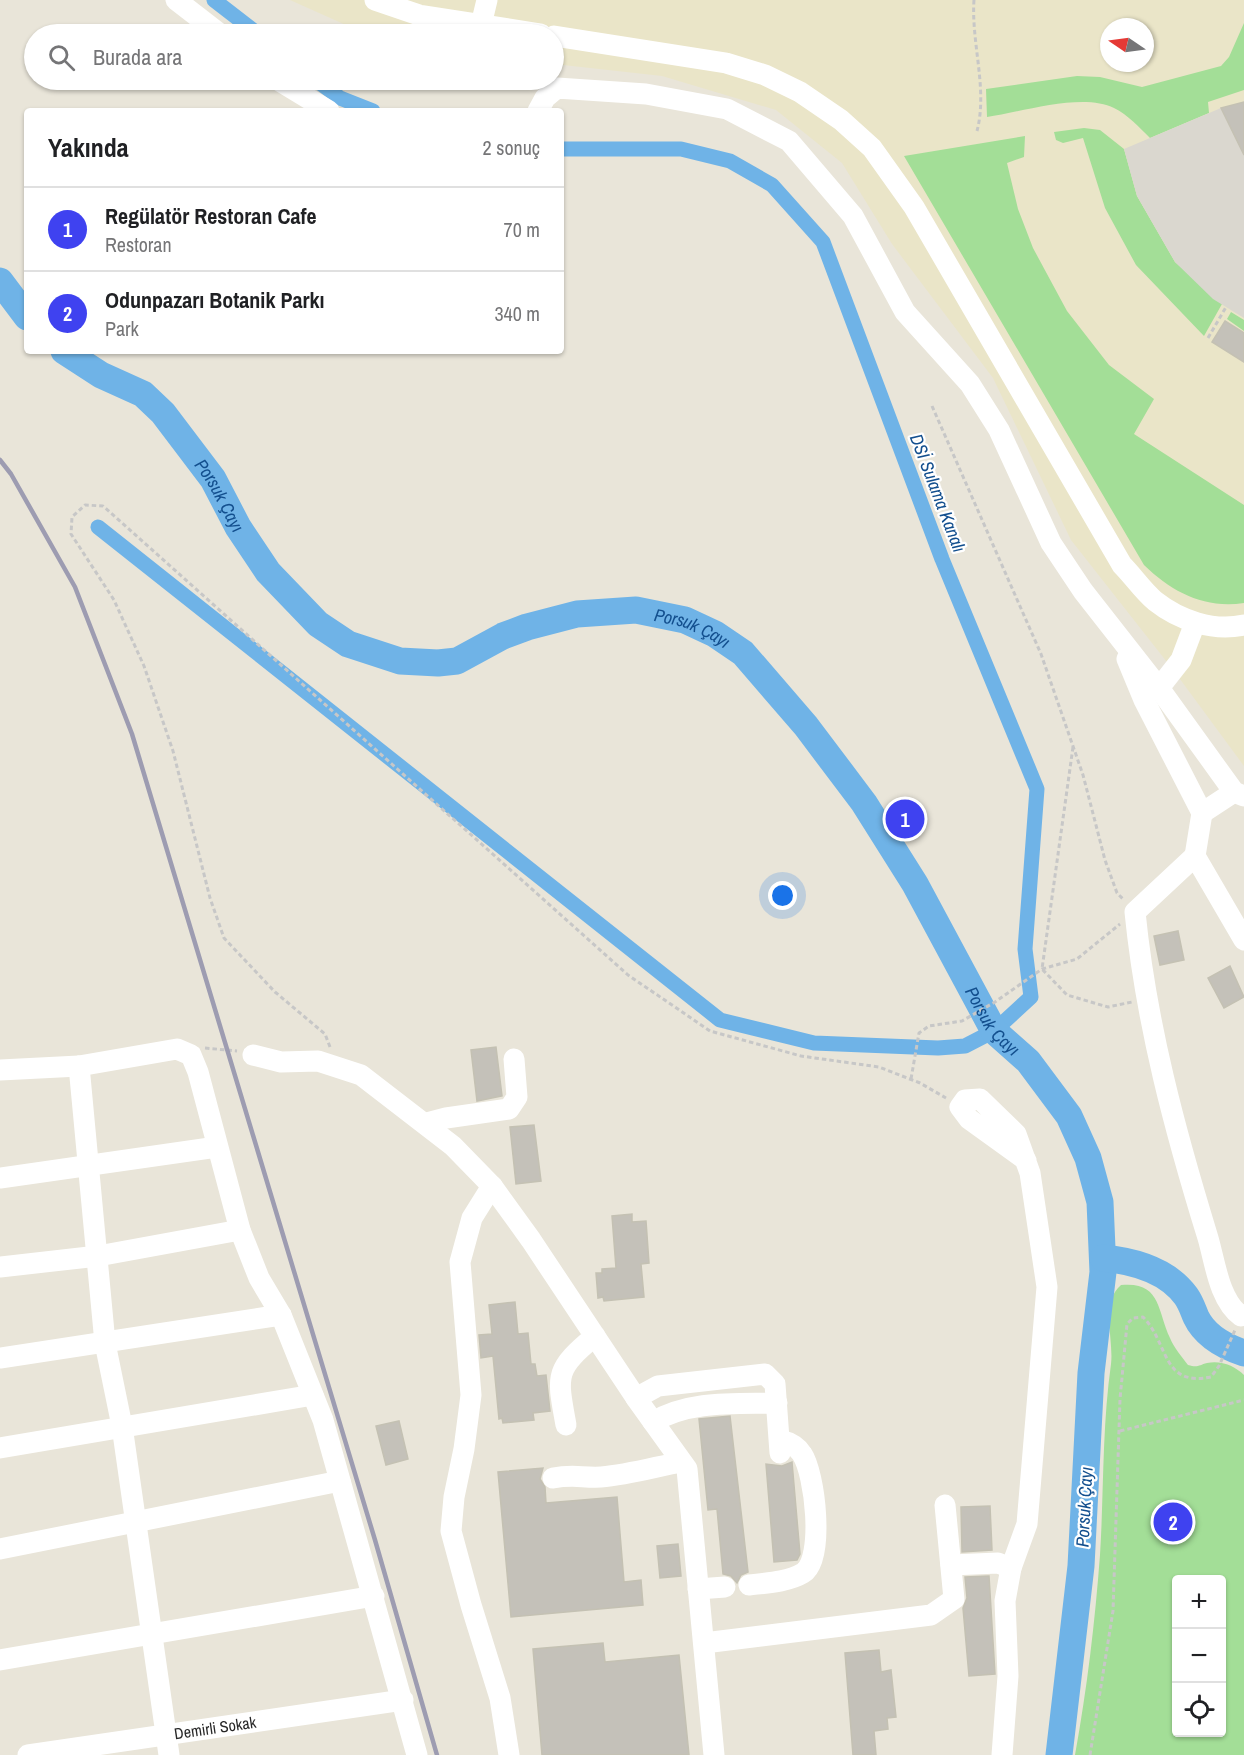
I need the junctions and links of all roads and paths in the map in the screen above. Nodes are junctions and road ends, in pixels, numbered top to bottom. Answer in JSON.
{"nodes":[{"id":1,"x":176,"y":0,"type":"edge"},
{"id":2,"x":375,"y":0,"type":"edge"},
{"id":3,"x":487,"y":0,"type":"edge"},
{"id":4,"x":974,"y":0,"type":"edge"},
{"id":5,"x":207,"y":24,"type":"edge"},
{"id":6,"x":475,"y":24,"type":"edge"},
{"id":7,"x":481,"y":24,"type":"edge"},
{"id":8,"x":564,"y":38,"type":"edge"},
{"id":9,"x":564,"y":88,"type":"edge"},
{"id":10,"x":294,"y":90,"type":"edge"},
{"id":11,"x":555,"y":90,"type":"edge"},
{"id":12,"x":324,"y":108,"type":"edge"},
{"id":13,"x":540,"y":108,"type":"edge"},
{"id":14,"x":977,"y":131,"type":"dead end"},
{"id":15,"x":1226,"y":307,"type":"dead end"},
{"id":16,"x":1208,"y":338,"type":"dead end"},
{"id":17,"x":932,"y":406,"type":"dead end"},
{"id":18,"x":1195,"y":623,"type":"junction"},
{"id":19,"x":1244,"y":625,"type":"edge"},
{"id":20,"x":1117,"y":636,"type":"junction"},
{"id":21,"x":1160,"y":688,"type":"junction"},
{"id":22,"x":1073,"y":746,"type":"junction"},
{"id":23,"x":1239,"y":794,"type":"edge"},
{"id":24,"x":1202,"y":813,"type":"junction"},
{"id":25,"x":1195,"y":856,"type":"junction"},
{"id":26,"x":1135,"y":912,"type":"junction"},
{"id":27,"x":1244,"y":940,"type":"edge"},
{"id":28,"x":1042,"y":969,"type":"junction"},
{"id":29,"x":1146,"y":999,"type":"junction"},
{"id":30,"x":177,"y":1049,"type":"junction"},
{"id":31,"x":253,"y":1055,"type":"joint"},
{"id":32,"x":514,"y":1059,"type":"dead end"},
{"id":33,"x":327,"y":1065,"type":"junction"},
{"id":34,"x":79,"y":1066,"type":"junction"},
{"id":35,"x":0,"y":1070,"type":"edge"},
{"id":36,"x":911,"y":1079,"type":"junction"},
{"id":37,"x":960,"y":1107,"type":"joint"},
{"id":38,"x":427,"y":1123,"type":"junction"},
{"id":39,"x":217,"y":1148,"type":"junction"},
{"id":40,"x":90,"y":1164,"type":"junction"},
{"id":41,"x":0,"y":1178,"type":"edge"},
{"id":42,"x":492,"y":1186,"type":"junction"},
{"id":43,"x":240,"y":1230,"type":"junction"},
{"id":44,"x":98,"y":1256,"type":"junction"},
{"id":45,"x":0,"y":1267,"type":"edge"},
{"id":46,"x":281,"y":1315,"type":"junction"},
{"id":47,"x":1239,"y":1323,"type":"edge"},
{"id":48,"x":595,"y":1336,"type":"junction"},
{"id":49,"x":105,"y":1343,"type":"junction"},
{"id":50,"x":0,"y":1358,"type":"edge"},
{"id":51,"x":313,"y":1395,"type":"junction"},
{"id":52,"x":636,"y":1398,"type":"junction"},
{"id":53,"x":1244,"y":1400,"type":"edge"},
{"id":54,"x":777,"y":1403,"type":"junction"},
{"id":55,"x":653,"y":1422,"type":"junction"},
{"id":56,"x":566,"y":1425,"type":"dead end"},
{"id":57,"x":122,"y":1426,"type":"junction"},
{"id":58,"x":1119,"y":1431,"type":"junction"},
{"id":59,"x":0,"y":1448,"type":"edge"},
{"id":60,"x":681,"y":1462,"type":"junction"},
{"id":61,"x":553,"y":1478,"type":"dead end"},
{"id":62,"x":340,"y":1481,"type":"junction"},
{"id":63,"x":945,"y":1505,"type":"dead end"},
{"id":64,"x":136,"y":1523,"type":"junction"},
{"id":65,"x":0,"y":1550,"type":"edge"},
{"id":66,"x":951,"y":1565,"type":"junction"},
{"id":67,"x":1011,"y":1568,"type":"junction"},
{"id":68,"x":749,"y":1585,"type":"dead end"},
{"id":69,"x":725,"y":1587,"type":"dead end"},
{"id":70,"x":698,"y":1589,"type":"junction"},
{"id":71,"x":374,"y":1596,"type":"junction"},
{"id":72,"x":151,"y":1634,"type":"junction"},
{"id":73,"x":704,"y":1643,"type":"junction"},
{"id":74,"x":0,"y":1660,"type":"edge"},
{"id":75,"x":403,"y":1700,"type":"junction"},
{"id":76,"x":167,"y":1745,"type":"edge"},
{"id":77,"x":28,"y":1755,"type":"edge"},
{"id":78,"x":417,"y":1755,"type":"edge"},
{"id":79,"x":509,"y":1755,"type":"edge"},
{"id":80,"x":714,"y":1755,"type":"edge"},
{"id":81,"x":1002,"y":1755,"type":"edge"},
{"id":82,"x":1090,"y":1755,"type":"edge"}],
"edges":[{"from":1,"to":5,"type":"street"},
{"from":2,"to":6,"type":"street"},
{"from":3,"to":7,"type":"street"},
{"from":4,"to":14,"type":"path"},
{"from":8,"to":18,"type":"street"},
{"from":9,"to":20,"type":"street"},
{"from":10,"to":12,"type":"street"},
{"from":11,"to":13,"type":"street"},
{"from":15,"to":16,"type":"path"},
{"from":17,"to":22,"type":"path"},
{"from":18,"to":19,"type":"street"},
{"from":18,"to":21,"type":"street"},
{"from":20,"to":21,"type":"street"},
{"from":20,"to":24,"type":"street"},
{"from":21,"to":23,"type":"street"},
{"from":22,"to":26,"type":"path"},
{"from":22,"to":28,"type":"path"},
{"from":23,"to":24,"type":"street"},
{"from":24,"to":25,"type":"street"},
{"from":25,"to":26,"type":"street"},
{"from":25,"to":27,"type":"street"},
{"from":26,"to":28,"type":"path"},
{"from":26,"to":29,"type":"street"},
{"from":28,"to":29,"type":"path"},
{"from":28,"to":36,"type":"path"},
{"from":29,"to":47,"type":"street"},
{"from":30,"to":31,"type":"path"},
{"from":30,"to":34,"type":"street"},
{"from":30,"to":39,"type":"street"},
{"from":31,"to":33,"type":"street"},
{"from":32,"to":38,"type":"street"},
{"from":33,"to":36,"type":"path"},
{"from":33,"to":38,"type":"street"},
{"from":34,"to":35,"type":"street"},
{"from":34,"to":40,"type":"street"},
{"from":36,"to":37,"type":"path"},
{"from":37,"to":67,"type":"street"},
{"from":38,"to":42,"type":"street"},
{"from":39,"to":40,"type":"street"},
{"from":39,"to":43,"type":"street"},
{"from":40,"to":41,"type":"street"},
{"from":40,"to":44,"type":"street"},
{"from":42,"to":48,"type":"street"},
{"from":42,"to":79,"type":"street"},
{"from":43,"to":44,"type":"street"},
{"from":43,"to":46,"type":"street"},
{"from":44,"to":45,"type":"street"},
{"from":44,"to":49,"type":"street"},
{"from":46,"to":49,"type":"street"},
{"from":46,"to":51,"type":"street"},
{"from":47,"to":58,"type":"path"},
{"from":48,"to":52,"type":"street"},
{"from":48,"to":56,"type":"street"},
{"from":49,"to":50,"type":"street"},
{"from":49,"to":57,"type":"street"},
{"from":51,"to":57,"type":"street"},
{"from":51,"to":62,"type":"street"},
{"from":52,"to":54,"type":"street"},
{"from":52,"to":55,"type":"street"},
{"from":53,"to":58,"type":"path"},
{"from":54,"to":55,"type":"street"},
{"from":54,"to":68,"type":"street"},
{"from":55,"to":60,"type":"street"},
{"from":57,"to":59,"type":"street"},
{"from":57,"to":64,"type":"street"},
{"from":58,"to":82,"type":"path"},
{"from":60,"to":61,"type":"street"},
{"from":60,"to":70,"type":"street"},
{"from":62,"to":64,"type":"street"},
{"from":62,"to":71,"type":"street"},
{"from":63,"to":66,"type":"street"},
{"from":64,"to":65,"type":"street"},
{"from":64,"to":72,"type":"street"},
{"from":66,"to":67,"type":"street"},
{"from":66,"to":73,"type":"street"},
{"from":67,"to":81,"type":"street"},
{"from":69,"to":70,"type":"street"},
{"from":70,"to":73,"type":"street"},
{"from":71,"to":72,"type":"street"},
{"from":71,"to":75,"type":"street"},
{"from":72,"to":74,"type":"street"},
{"from":72,"to":76,"type":"street"},
{"from":73,"to":80,"type":"street"},
{"from":75,"to":76,"type":"street","name":"Demirli Sokak"},
{"from":75,"to":78,"type":"street"},
{"from":76,"to":77,"type":"street","name":"Demirli Sokak"}]}
